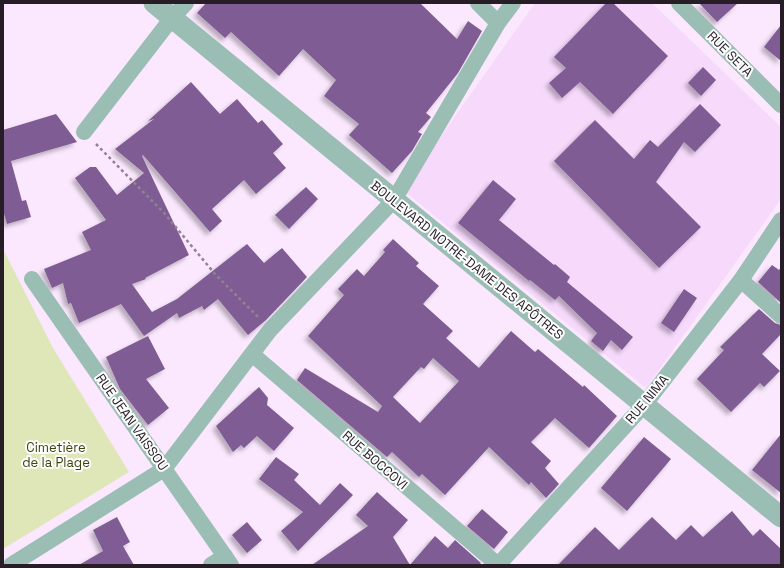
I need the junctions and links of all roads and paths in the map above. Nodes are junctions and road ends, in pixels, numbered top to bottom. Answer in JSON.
{"nodes":[{"id":1,"x":154,"y":3,"type":"edge"},
{"id":2,"x":186,"y":3,"type":"edge"},
{"id":3,"x":478,"y":3,"type":"edge"},
{"id":4,"x":513,"y":3,"type":"edge"},
{"id":5,"x":679,"y":3,"type":"edge"},
{"id":6,"x":172,"y":18,"type":"junction"},
{"id":7,"x":498,"y":23,"type":"junction"},
{"id":8,"x":781,"y":105,"type":"edge"},
{"id":9,"x":84,"y":132,"type":"joint"},
{"id":10,"x":394,"y":200,"type":"junction"},
{"id":11,"x":781,"y":220,"type":"edge"},
{"id":12,"x":32,"y":279,"type":"dead end"},
{"id":13,"x":741,"y":280,"type":"junction"},
{"id":14,"x":781,"y":316,"type":"edge"},
{"id":15,"x":270,"y":330,"type":"junction"},
{"id":16,"x":252,"y":354,"type":"junction"},
{"id":17,"x":644,"y":405,"type":"junction"},
{"id":18,"x":164,"y":469,"type":"junction"},
{"id":19,"x":781,"y":517,"type":"edge"},
{"id":20,"x":228,"y":561,"type":"edge"},
{"id":21,"x":11,"y":565,"type":"edge"},
{"id":22,"x":211,"y":565,"type":"edge"},
{"id":23,"x":498,"y":565,"type":"edge"}],
"edges":[{"from":1,"to":6,"type":"street","name":"BOULEVARD NOTRE-DAME DES APÔTRES"},
{"from":2,"to":6,"type":"street"},
{"from":3,"to":7,"type":"street"},
{"from":4,"to":7,"type":"street"},
{"from":5,"to":8,"type":"street","name":"RUE SETA"},
{"from":6,"to":9,"type":"street"},
{"from":6,"to":10,"type":"street","name":"BOULEVARD NOTRE-DAME DES APÔTRES"},
{"from":7,"to":10,"type":"street"},
{"from":9,"to":15,"type":"path"},
{"from":10,"to":15,"type":"street"},
{"from":10,"to":17,"type":"street","name":"BOULEVARD NOTRE-DAME DES APÔTRES"},
{"from":11,"to":13,"type":"street","name":"RUE NIMA"},
{"from":12,"to":18,"type":"street","name":"RUE JEAN VAISSOU"},
{"from":13,"to":14,"type":"street"},
{"from":13,"to":17,"type":"street","name":"RUE NIMA"},
{"from":15,"to":16,"type":"street"},
{"from":16,"to":18,"type":"street"},
{"from":16,"to":23,"type":"street","name":"RUE BOCCOVI"},
{"from":17,"to":19,"type":"street","name":"BOULEVARD NOTRE-DAME DES APÔTRES"},
{"from":17,"to":23,"type":"street","name":"RUE NIMA"},
{"from":18,"to":20,"type":"street","name":"RUE JEAN VAISSOU"},
{"from":18,"to":21,"type":"street"},
{"from":20,"to":22,"type":"street"}]}
